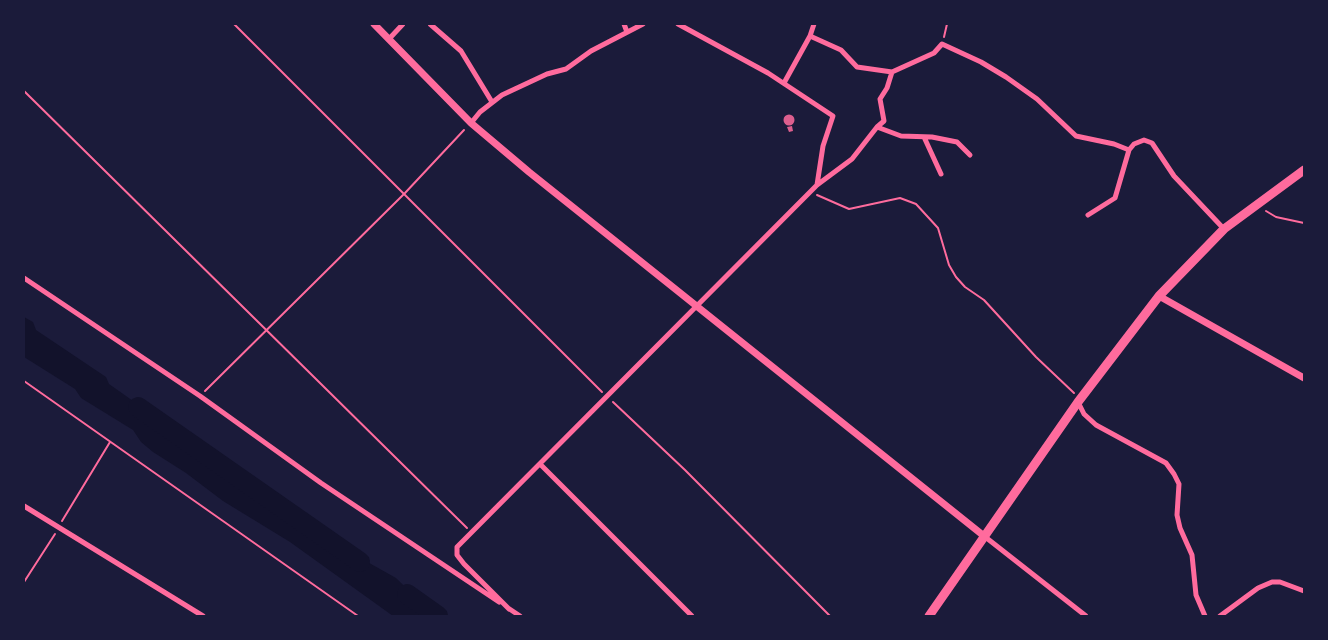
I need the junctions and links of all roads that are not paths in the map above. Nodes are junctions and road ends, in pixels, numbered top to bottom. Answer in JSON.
{"nodes":[{"id":1,"x":374,"y":24,"type":"edge"},
{"id":2,"x":403,"y":24,"type":"edge"},
{"id":3,"x":430,"y":24,"type":"edge"},
{"id":4,"x":624,"y":24,"type":"edge"},
{"id":5,"x":643,"y":24,"type":"edge"},
{"id":6,"x":678,"y":24,"type":"edge"},
{"id":7,"x":814,"y":24,"type":"edge"},
{"id":8,"x":628,"y":32,"type":"junction"},
{"id":9,"x":810,"y":36,"type":"junction"},
{"id":10,"x":390,"y":39,"type":"junction"},
{"id":11,"x":892,"y":72,"type":"junction"},
{"id":12,"x":784,"y":84,"type":"junction"},
{"id":13,"x":492,"y":102,"type":"junction"},
{"id":14,"x":471,"y":123,"type":"junction"},
{"id":15,"x":877,"y":127,"type":"junction"},
{"id":16,"x":924,"y":137,"type":"junction"},
{"id":17,"x":1130,"y":150,"type":"junction"},
{"id":18,"x":970,"y":155,"type":"dead end"},
{"id":19,"x":1304,"y":170,"type":"edge"},
{"id":20,"x":941,"y":174,"type":"dead end"},
{"id":21,"x":818,"y":186,"type":"junction"},
{"id":22,"x":1088,"y":215,"type":"dead end"},
{"id":23,"x":1224,"y":229,"type":"junction"},
{"id":24,"x":24,"y":278,"type":"edge"},
{"id":25,"x":1159,"y":296,"type":"junction"},
{"id":26,"x":698,"y":306,"type":"junction"},
{"id":27,"x":1304,"y":378,"type":"edge"},
{"id":28,"x":1078,"y":402,"type":"junction"},
{"id":29,"x":540,"y":464,"type":"junction"},
{"id":30,"x":24,"y":506,"type":"edge"},
{"id":31,"x":984,"y":536,"type":"junction"},
{"id":32,"x":1304,"y":591,"type":"edge"},
{"id":33,"x":509,"y":609,"type":"junction"},
{"id":34,"x":932,"y":615,"type":"edge"},
{"id":35,"x":202,"y":616,"type":"edge"},
{"id":36,"x":520,"y":616,"type":"edge"},
{"id":37,"x":692,"y":616,"type":"edge"},
{"id":38,"x":1086,"y":616,"type":"edge"},
{"id":39,"x":1205,"y":616,"type":"edge"},
{"id":40,"x":1220,"y":616,"type":"edge"}],
"edges":[{"from":1,"to":10,"type":"street"},
{"from":2,"to":10,"type":"street"},
{"from":3,"to":13,"type":"street"},
{"from":4,"to":8,"type":"street"},
{"from":5,"to":8,"type":"street"},
{"from":6,"to":12,"type":"street"},
{"from":7,"to":9,"type":"street"},
{"from":8,"to":13,"type":"street"},
{"from":9,"to":11,"type":"street"},
{"from":9,"to":12,"type":"street"},
{"from":10,"to":14,"type":"street"},
{"from":11,"to":15,"type":"street"},
{"from":11,"to":17,"type":"street"},
{"from":12,"to":21,"type":"street"},
{"from":13,"to":14,"type":"street"},
{"from":14,"to":26,"type":"street"},
{"from":15,"to":16,"type":"street"},
{"from":15,"to":21,"type":"street"},
{"from":16,"to":18,"type":"street"},
{"from":16,"to":20,"type":"street"},
{"from":17,"to":22,"type":"street"},
{"from":17,"to":23,"type":"street"},
{"from":19,"to":23,"type":"main road"},
{"from":21,"to":26,"type":"street"},
{"from":23,"to":25,"type":"main road"},
{"from":24,"to":33,"type":"street"},
{"from":25,"to":27,"type":"street"},
{"from":25,"to":28,"type":"main road"},
{"from":26,"to":29,"type":"street"},
{"from":26,"to":31,"type":"street"},
{"from":28,"to":31,"type":"main road"},
{"from":28,"to":39,"type":"street"},
{"from":29,"to":33,"type":"street"},
{"from":29,"to":37,"type":"street"},
{"from":30,"to":35,"type":"street"},
{"from":31,"to":34,"type":"main road"},
{"from":31,"to":38,"type":"street"},
{"from":32,"to":40,"type":"street"},
{"from":33,"to":36,"type":"street"}]}
